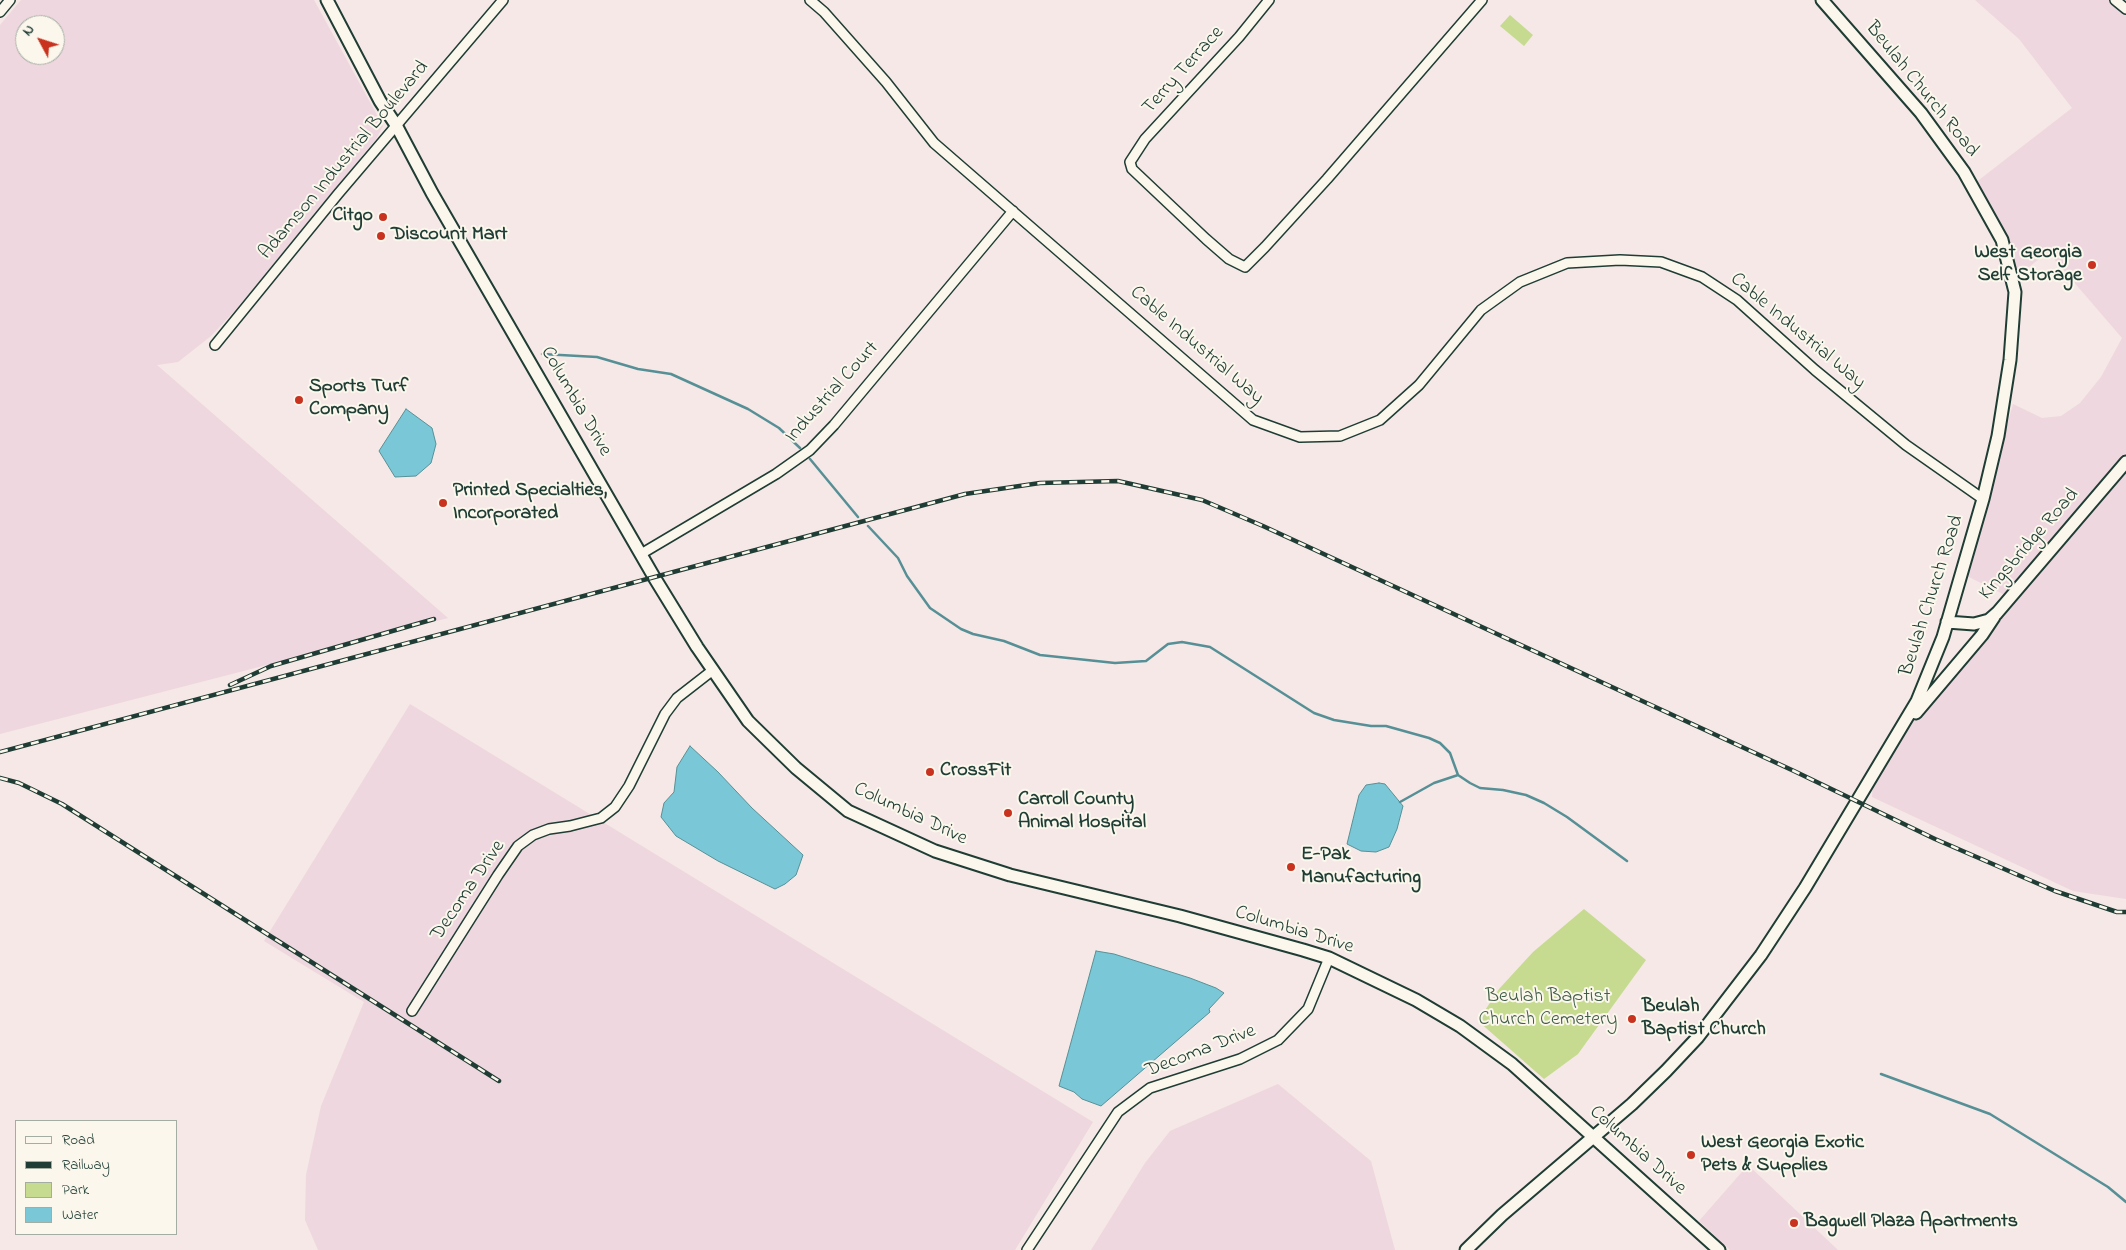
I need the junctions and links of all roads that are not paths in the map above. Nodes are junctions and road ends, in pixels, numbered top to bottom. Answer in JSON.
{"nodes":[{"id":1,"x":10,"y":0,"type":"edge"},
{"id":2,"x":327,"y":0,"type":"edge"},
{"id":3,"x":503,"y":0,"type":"edge"},
{"id":4,"x":810,"y":0,"type":"edge"},
{"id":5,"x":1269,"y":0,"type":"edge"},
{"id":6,"x":1482,"y":0,"type":"edge"},
{"id":7,"x":1822,"y":0,"type":"edge"},
{"id":8,"x":2115,"y":0,"type":"edge"},
{"id":9,"x":2126,"y":9,"type":"edge"},
{"id":10,"x":0,"y":12,"type":"edge"},
{"id":11,"x":396,"y":125,"type":"junction"},
{"id":12,"x":1013,"y":211,"type":"junction"},
{"id":13,"x":215,"y":345,"type":"dead end"},
{"id":14,"x":2126,"y":462,"type":"edge"},
{"id":15,"x":1983,"y":499,"type":"junction"},
{"id":16,"x":641,"y":554,"type":"junction"},
{"id":17,"x":1997,"y":613,"type":"junction"},
{"id":18,"x":1947,"y":622,"type":"junction"},
{"id":19,"x":713,"y":670,"type":"junction"},
{"id":20,"x":1901,"y":730,"type":"junction"},
{"id":21,"x":1329,"y":958,"type":"junction"},
{"id":22,"x":412,"y":1011,"type":"dead end"},
{"id":23,"x":1594,"y":1138,"type":"junction"},
{"id":24,"x":1027,"y":1250,"type":"edge"},
{"id":25,"x":1466,"y":1250,"type":"edge"},
{"id":26,"x":1719,"y":1250,"type":"edge"}],
"edges":[{"from":1,"to":10,"type":"street"},
{"from":2,"to":11,"type":"main road","name":"Columbia Drive"},
{"from":3,"to":11,"type":"street","name":"Adamson Industrial Boulevard"},
{"from":4,"to":12,"type":"street","name":"Cable Industrial Way"},
{"from":5,"to":6,"type":"street","name":"Terry Terrace"},
{"from":7,"to":15,"type":"main road","name":"Beulah Church Road"},
{"from":8,"to":9,"type":"street"},
{"from":11,"to":13,"type":"street","name":"Adamson Industrial Boulevard"},
{"from":11,"to":16,"type":"main road","name":"Columbia Drive"},
{"from":12,"to":15,"type":"street","name":"Cable Industrial Way"},
{"from":12,"to":16,"type":"street","name":"Industrial Court"},
{"from":14,"to":17,"type":"main road","name":"Kingsbridge Road"},
{"from":15,"to":18,"type":"main road","name":"Beulah Church Road"},
{"from":16,"to":19,"type":"main road","name":"Columbia Drive"},
{"from":17,"to":18,"type":"main road","name":"Kingsbridge Road"},
{"from":17,"to":20,"type":"main road"},
{"from":18,"to":20,"type":"main road","name":"Beulah Church Road"},
{"from":19,"to":21,"type":"main road","name":"Columbia Drive"},
{"from":19,"to":22,"type":"street","name":"Decoma Drive"},
{"from":20,"to":23,"type":"main road","name":"Beulah Church Road"},
{"from":21,"to":23,"type":"main road","name":"Columbia Drive"},
{"from":21,"to":24,"type":"street","name":"Decoma Drive"},
{"from":23,"to":25,"type":"main road","name":"Beulah Church Road"},
{"from":23,"to":26,"type":"main road","name":"Columbia Drive"}]}
